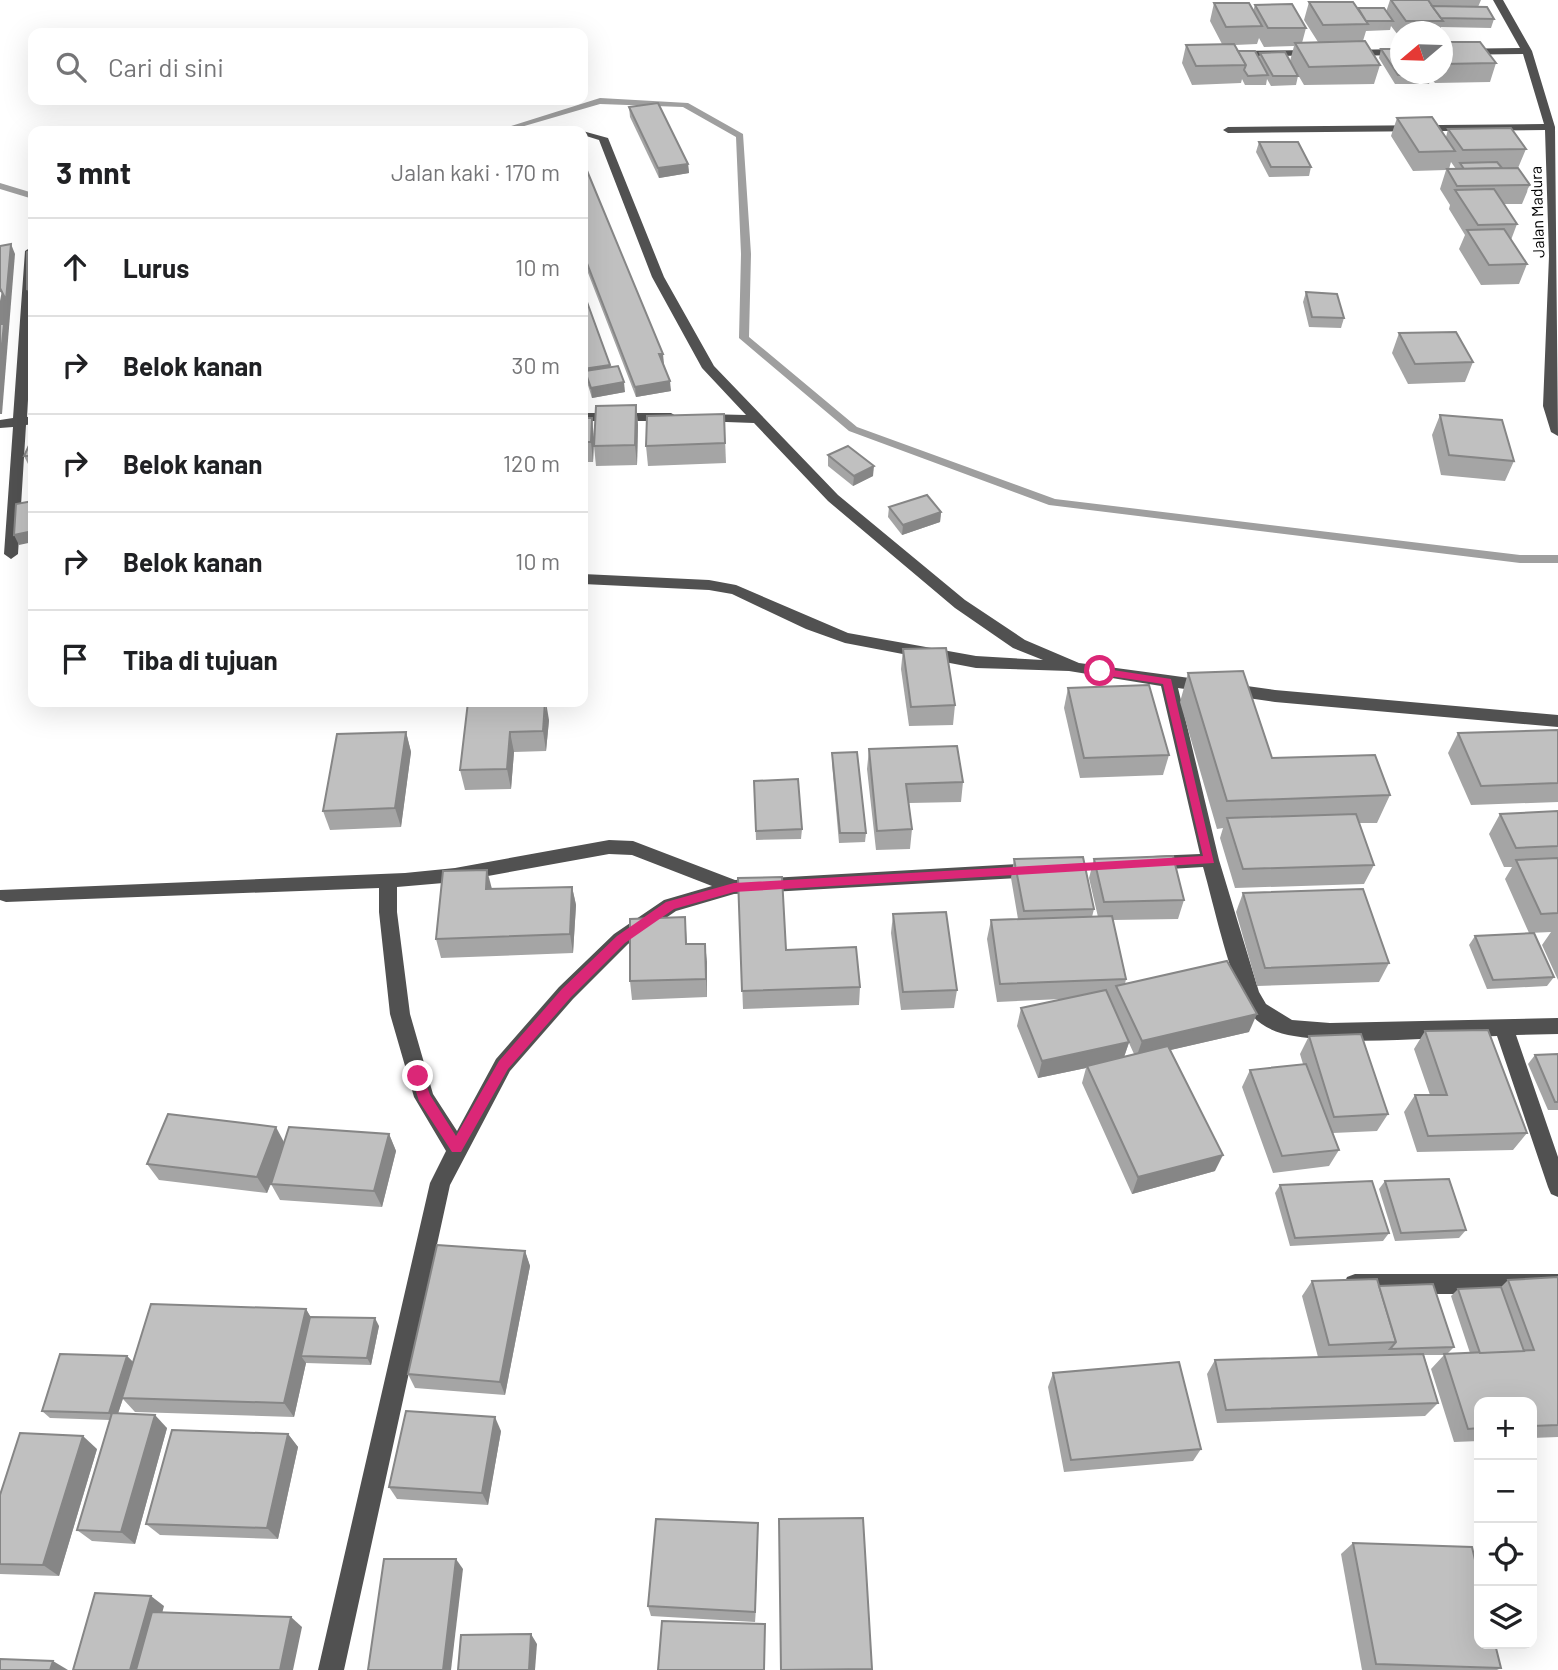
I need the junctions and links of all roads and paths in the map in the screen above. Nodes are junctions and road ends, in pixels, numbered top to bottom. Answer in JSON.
{"nodes":[{"id":1,"x":1498,"y":0,"type":"edge"},
{"id":2,"x":1527,"y":51,"type":"junction"},
{"id":3,"x":1390,"y":52,"type":"edge"},
{"id":4,"x":1453,"y":52,"type":"edge"},
{"id":5,"x":1224,"y":54,"type":"edge"},
{"id":6,"x":1550,"y":127,"type":"junction"},
{"id":7,"x":1227,"y":130,"type":"dead end"},
{"id":8,"x":588,"y":134,"type":"edge"},
{"id":9,"x":28,"y":251,"type":"edge"},
{"id":10,"x":588,"y":417,"type":"edge"},
{"id":11,"x":759,"y":419,"type":"junction"},
{"id":12,"x":27,"y":420,"type":"edge"},
{"id":13,"x":0,"y":424,"type":"edge"},
{"id":14,"x":1558,"y":432,"type":"edge"},
{"id":15,"x":10,"y":554,"type":"dead end"},
{"id":16,"x":588,"y":579,"type":"edge"},
{"id":17,"x":1077,"y":668,"type":"junction"},
{"id":18,"x":1168,"y":681,"type":"junction"},
{"id":19,"x":1558,"y":721,"type":"edge"},
{"id":20,"x":1210,"y":860,"type":"junction"},
{"id":21,"x":1128,"y":865,"type":"edge"},
{"id":22,"x":1047,"y":869,"type":"edge"},
{"id":23,"x":388,"y":881,"type":"junction"},
{"id":24,"x":734,"y":887,"type":"junction"},
{"id":25,"x":6,"y":895,"type":"dead end"},
{"id":26,"x":1558,"y":1026,"type":"edge"},
{"id":27,"x":1504,"y":1027,"type":"junction"},
{"id":28,"x":456,"y":1148,"type":"junction"},
{"id":29,"x":1558,"y":1187,"type":"edge"},
{"id":30,"x":1338,"y":1284,"type":"edge"},
{"id":31,"x":1558,"y":1284,"type":"edge"},
{"id":32,"x":331,"y":1670,"type":"edge"}],
"edges":[{"from":1,"to":2,"type":"street","name":"Jalan Madura"},
{"from":2,"to":4,"type":"street"},
{"from":2,"to":6,"type":"street","name":"Jalan Madura"},
{"from":3,"to":5,"type":"street"},
{"from":6,"to":7,"type":"street"},
{"from":6,"to":14,"type":"street","name":"Jalan Madura"},
{"from":8,"to":11,"type":"street"},
{"from":9,"to":12,"type":"street"},
{"from":10,"to":11,"type":"street"},
{"from":11,"to":17,"type":"street"},
{"from":12,"to":13,"type":"street"},
{"from":12,"to":15,"type":"street"},
{"from":16,"to":17,"type":"street"},
{"from":17,"to":18,"type":"street"},
{"from":18,"to":19,"type":"street"},
{"from":18,"to":20,"type":"street"},
{"from":20,"to":21,"type":"street"},
{"from":20,"to":27,"type":"street"},
{"from":22,"to":24,"type":"street"},
{"from":23,"to":24,"type":"street"},
{"from":23,"to":25,"type":"street"},
{"from":23,"to":28,"type":"street"},
{"from":24,"to":28,"type":"street"},
{"from":26,"to":27,"type":"street"},
{"from":27,"to":29,"type":"street"},
{"from":28,"to":32,"type":"street"},
{"from":30,"to":31,"type":"street"}]}
